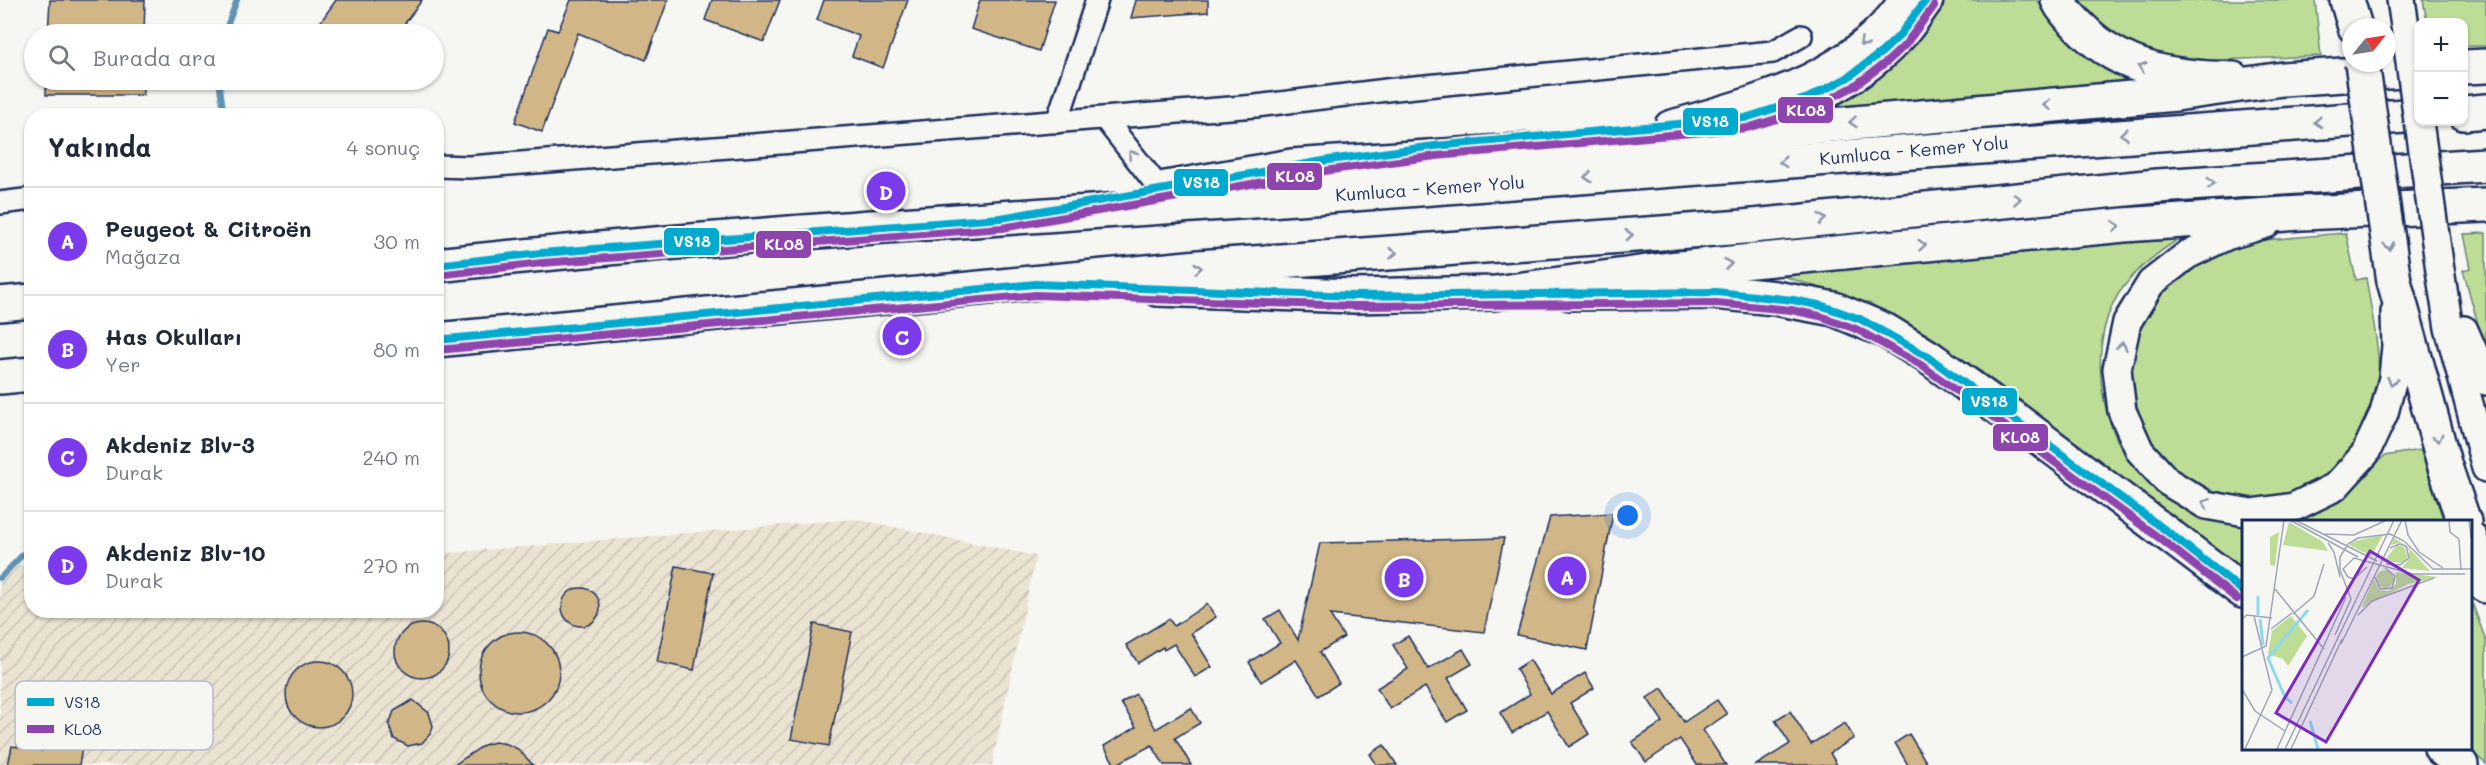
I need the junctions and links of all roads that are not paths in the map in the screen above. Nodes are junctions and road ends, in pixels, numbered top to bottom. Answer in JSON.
{"nodes":[{"id":1,"x":1097,"y":0,"type":"edge"},
{"id":2,"x":1903,"y":0,"type":"edge"},
{"id":3,"x":1926,"y":0,"type":"edge"},
{"id":4,"x":2058,"y":0,"type":"edge"},
{"id":5,"x":2346,"y":0,"type":"edge"},
{"id":6,"x":2355,"y":0,"type":"edge"},
{"id":7,"x":2401,"y":0,"type":"edge"},
{"id":8,"x":2353,"y":18,"type":"edge"},
{"id":9,"x":2356,"y":18,"type":"edge"},
{"id":10,"x":1801,"y":36,"type":"dead end"},
{"id":11,"x":2486,"y":66,"type":"edge"},
{"id":12,"x":2468,"y":67,"type":"edge"},
{"id":13,"x":2414,"y":70,"type":"edge"},
{"id":14,"x":2363,"y":72,"type":"edge"},
{"id":15,"x":2283,"y":80,"type":"junction"},
{"id":16,"x":2414,"y":87,"type":"edge"},
{"id":17,"x":2486,"y":111,"type":"edge"},
{"id":18,"x":2468,"y":113,"type":"edge"},
{"id":19,"x":2414,"y":116,"type":"edge"},
{"id":20,"x":1105,"y":119,"type":"junction"},
{"id":21,"x":1057,"y":122,"type":"junction"},
{"id":22,"x":1669,"y":125,"type":"junction"},
{"id":23,"x":2420,"y":126,"type":"edge"},
{"id":24,"x":2486,"y":165,"type":"edge"},
{"id":25,"x":444,"y":166,"type":"edge"},
{"id":26,"x":1292,"y":166,"type":"junction"},
{"id":27,"x":1160,"y":189,"type":"junction"},
{"id":28,"x":24,"y":200,"type":"edge"},
{"id":29,"x":0,"y":203,"type":"edge"},
{"id":30,"x":2486,"y":206,"type":"edge"},
{"id":31,"x":2301,"y":213,"type":"junction"},
{"id":32,"x":1001,"y":218,"type":"junction"},
{"id":33,"x":444,"y":264,"type":"edge"},
{"id":34,"x":2440,"y":270,"type":"junction"},
{"id":35,"x":2394,"y":281,"type":"junction"},
{"id":36,"x":1036,"y":284,"type":"junction"},
{"id":37,"x":1495,"y":293,"type":"junction"},
{"id":38,"x":24,"y":302,"type":"edge"},
{"id":39,"x":0,"y":304,"type":"edge"},
{"id":40,"x":444,"y":339,"type":"edge"},
{"id":41,"x":24,"y":375,"type":"edge"},
{"id":42,"x":0,"y":377,"type":"edge"},
{"id":43,"x":2486,"y":381,"type":"edge"},
{"id":44,"x":2486,"y":468,"type":"edge"},
{"id":45,"x":2463,"y":520,"type":"edge"},
{"id":46,"x":2471,"y":544,"type":"edge"},
{"id":47,"x":2486,"y":586,"type":"edge"},
{"id":48,"x":2242,"y":590,"type":"edge"},
{"id":49,"x":2443,"y":750,"type":"edge"},
{"id":50,"x":2461,"y":765,"type":"edge"}],
"edges":[{"from":1,"to":21,"type":"street"},
{"from":2,"to":22,"type":"street","one_way":true},
{"from":3,"to":22,"type":"main road"},
{"from":15,"to":4,"type":"main road","one_way":true},
{"from":5,"to":8,"type":"main road"},
{"from":6,"to":9,"type":"street"},
{"from":7,"to":16,"type":"street","bridge":true},
{"from":10,"to":20,"type":"street"},
{"from":11,"to":12,"type":"main road"},
{"from":13,"to":15,"type":"main road","name":"Kumluca - Kemer Yolu"},
{"from":14,"to":35,"type":"main road","one_way":true,"bridge":true},
{"from":15,"to":26,"type":"main road","name":"Kumluca - Kemer Yolu","one_way":true},
{"from":17,"to":18,"type":"main road"},
{"from":19,"to":32,"type":"main road","name":"Kumluca - Kemer Yolu","one_way":true},
{"from":20,"to":21,"type":"street"},
{"from":27,"to":20,"type":"street","one_way":true},
{"from":21,"to":25,"type":"street"},
{"from":22,"to":26,"type":"main road"},
{"from":23,"to":34,"type":"street","bridge":true},
{"from":36,"to":24,"type":"main road","one_way":true},
{"from":26,"to":27,"type":"main road","name":"Kumluca - Kemer Yolu"},
{"from":27,"to":32,"type":"main road","name":"Kumluca - Kemer Yolu"},
{"from":28,"to":29,"type":"street"},
{"from":30,"to":31,"type":"main road"},
{"from":35,"to":31,"type":"street","one_way":true},
{"from":37,"to":31,"type":"main road","one_way":true},
{"from":32,"to":33,"type":"main road"},
{"from":34,"to":43,"type":"street"},
{"from":34,"to":44,"type":"street"},
{"from":35,"to":45,"type":"main road","one_way":true},
{"from":36,"to":37,"type":"main road"},
{"from":36,"to":40,"type":"main road"},
{"from":37,"to":48,"type":"main road"},
{"from":38,"to":39,"type":"main road"},
{"from":41,"to":42,"type":"main road"},
{"from":46,"to":47,"type":"main road"},
{"from":49,"to":50,"type":"main road"}]}
